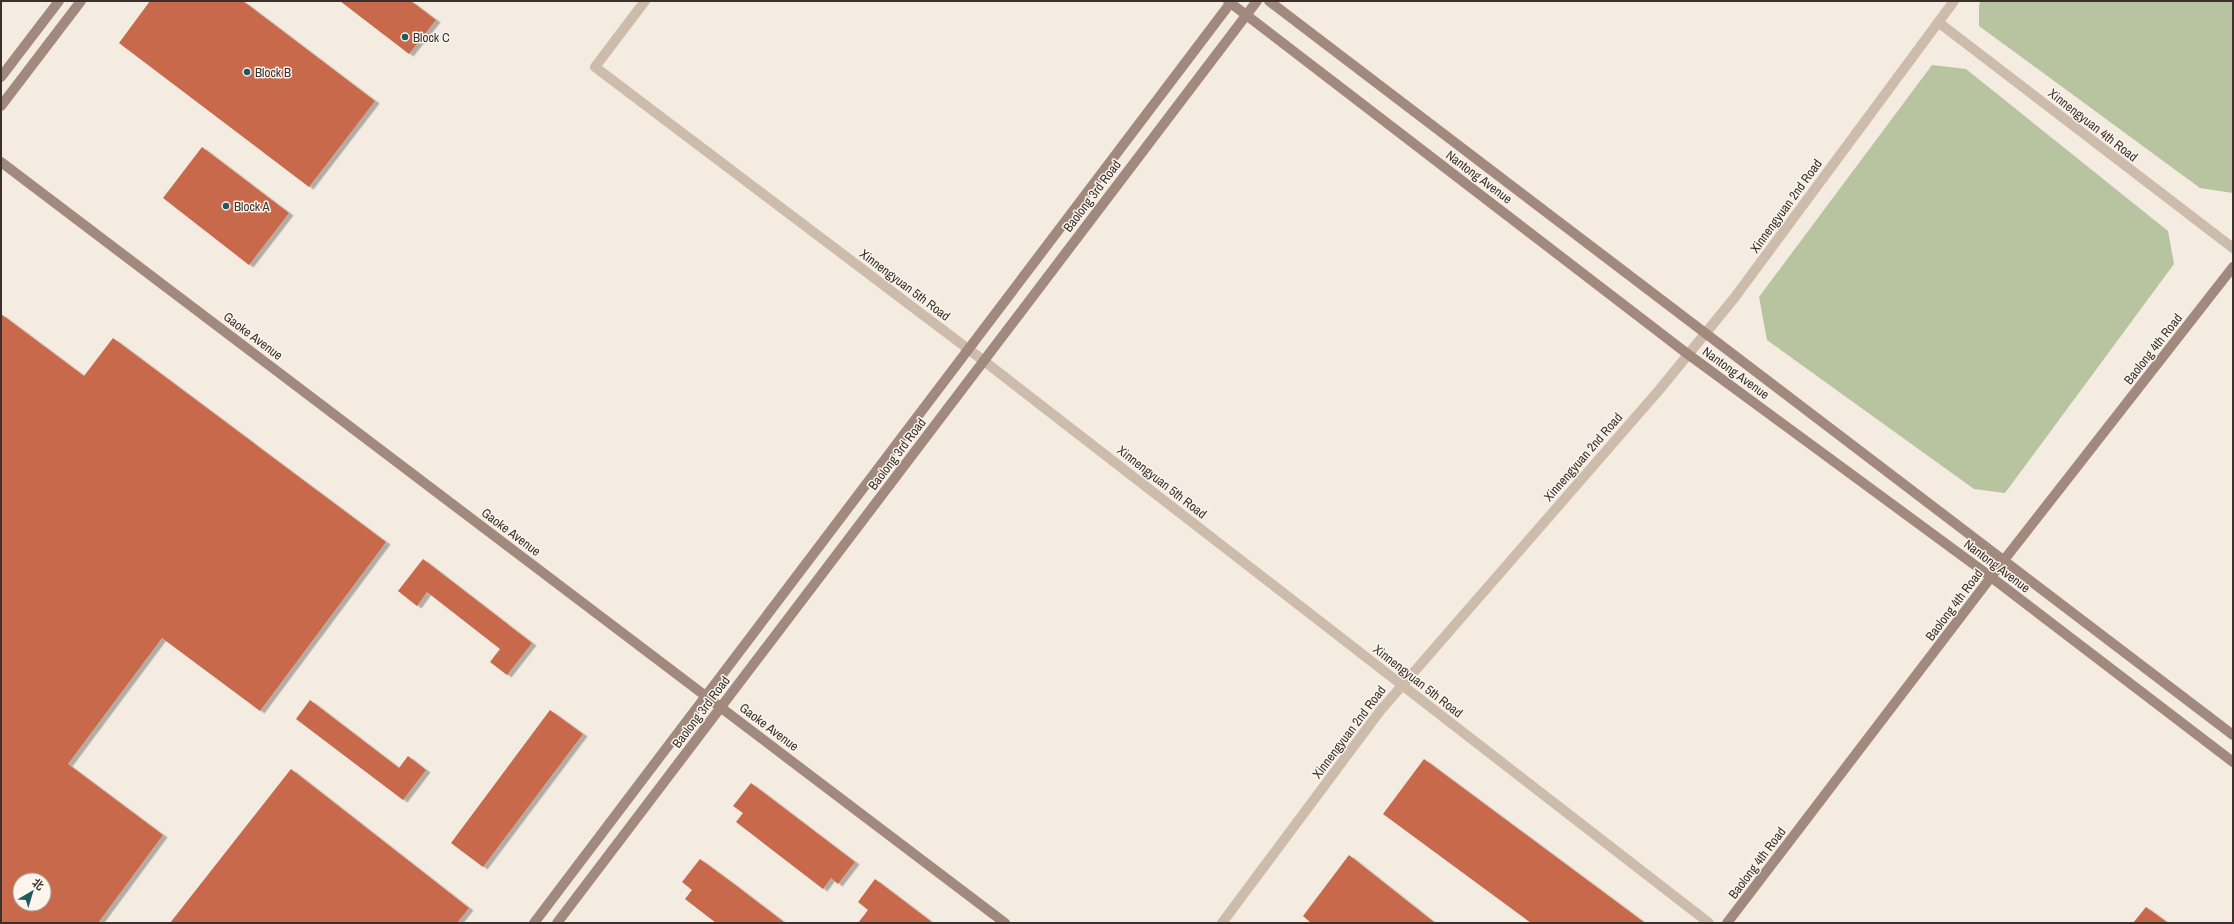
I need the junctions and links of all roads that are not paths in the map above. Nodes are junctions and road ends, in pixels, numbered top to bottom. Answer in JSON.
{"nodes":[{"id":1,"x":59,"y":1,"type":"edge"},
{"id":2,"x":81,"y":1,"type":"edge"},
{"id":3,"x":645,"y":1,"type":"edge"},
{"id":4,"x":1257,"y":1,"type":"edge"},
{"id":5,"x":1269,"y":1,"type":"edge"},
{"id":6,"x":1954,"y":1,"type":"edge"},
{"id":7,"x":1230,"y":2,"type":"edge"},
{"id":8,"x":1246,"y":16,"type":"junction"},
{"id":9,"x":1938,"y":22,"type":"junction"},
{"id":10,"x":1,"y":77,"type":"edge"},
{"id":11,"x":1,"y":106,"type":"edge"},
{"id":12,"x":1,"y":162,"type":"edge"},
{"id":13,"x":2233,"y":248,"type":"edge"},
{"id":14,"x":2233,"y":267,"type":"edge"},
{"id":15,"x":1705,"y":333,"type":"junction"},
{"id":16,"x":968,"y":349,"type":"junction"},
{"id":17,"x":1688,"y":354,"type":"junction"},
{"id":18,"x":984,"y":361,"type":"junction"},
{"id":19,"x":2004,"y":560,"type":"junction"},
{"id":20,"x":1992,"y":577,"type":"junction"},
{"id":21,"x":1402,"y":685,"type":"junction"},
{"id":22,"x":706,"y":696,"type":"junction"},
{"id":23,"x":721,"y":707,"type":"junction"},
{"id":24,"x":2233,"y":735,"type":"edge"},
{"id":25,"x":2233,"y":762,"type":"edge"},
{"id":26,"x":534,"y":923,"type":"edge"},
{"id":27,"x":557,"y":923,"type":"edge"},
{"id":28,"x":1005,"y":923,"type":"edge"},
{"id":29,"x":1222,"y":923,"type":"edge"},
{"id":30,"x":1709,"y":923,"type":"edge"},
{"id":31,"x":1728,"y":923,"type":"edge"}],
"edges":[{"from":1,"to":10,"type":"street"},
{"from":2,"to":11,"type":"street"},
{"from":3,"to":16,"type":"street","name":"Xinnengyuan 5th Road"},
{"from":4,"to":8,"type":"street","name":"Baolong 3rd Road"},
{"from":5,"to":15,"type":"street","name":"Nantong Avenue"},
{"from":6,"to":9,"type":"street","name":"Xinnengyuan 2nd Road"},
{"from":7,"to":8,"type":"street","name":"Nantong Avenue"},
{"from":7,"to":16,"type":"street","name":"Baolong 3rd Road"},
{"from":8,"to":17,"type":"street","name":"Nantong Avenue"},
{"from":8,"to":18,"type":"street","name":"Baolong 3rd Road"},
{"from":9,"to":13,"type":"street","name":"Xinnengyuan 4th Road"},
{"from":9,"to":15,"type":"street","name":"Xinnengyuan 2nd Road"},
{"from":12,"to":22,"type":"street","name":"Gaoke Avenue"},
{"from":14,"to":19,"type":"street","name":"Baolong 4th Road"},
{"from":15,"to":17,"type":"street","name":"Xinnengyuan 2nd Road"},
{"from":15,"to":19,"type":"street","name":"Nantong Avenue"},
{"from":16,"to":18,"type":"street","name":"Xinnengyuan 5th Road"},
{"from":16,"to":22,"type":"street","name":"Baolong 3rd Road"},
{"from":17,"to":20,"type":"street","name":"Nantong Avenue"},
{"from":17,"to":21,"type":"street","name":"Xinnengyuan 2nd Road"},
{"from":18,"to":21,"type":"street","name":"Xinnengyuan 5th Road"},
{"from":18,"to":23,"type":"street","name":"Baolong 3rd Road"},
{"from":19,"to":20,"type":"street","name":"Baolong 4th Road"},
{"from":19,"to":24,"type":"street","name":"Nantong Avenue"},
{"from":20,"to":25,"type":"street","name":"Nantong Avenue"},
{"from":20,"to":31,"type":"street","name":"Baolong 4th Road"},
{"from":21,"to":29,"type":"street","name":"Xinnengyuan 2nd Road"},
{"from":21,"to":30,"type":"street","name":"Xinnengyuan 5th Road"},
{"from":22,"to":23,"type":"street","name":"Gaoke Avenue"},
{"from":22,"to":26,"type":"street","name":"Baolong 3rd Road"},
{"from":23,"to":27,"type":"street","name":"Baolong 3rd Road"},
{"from":23,"to":28,"type":"street","name":"Gaoke Avenue"}]}
